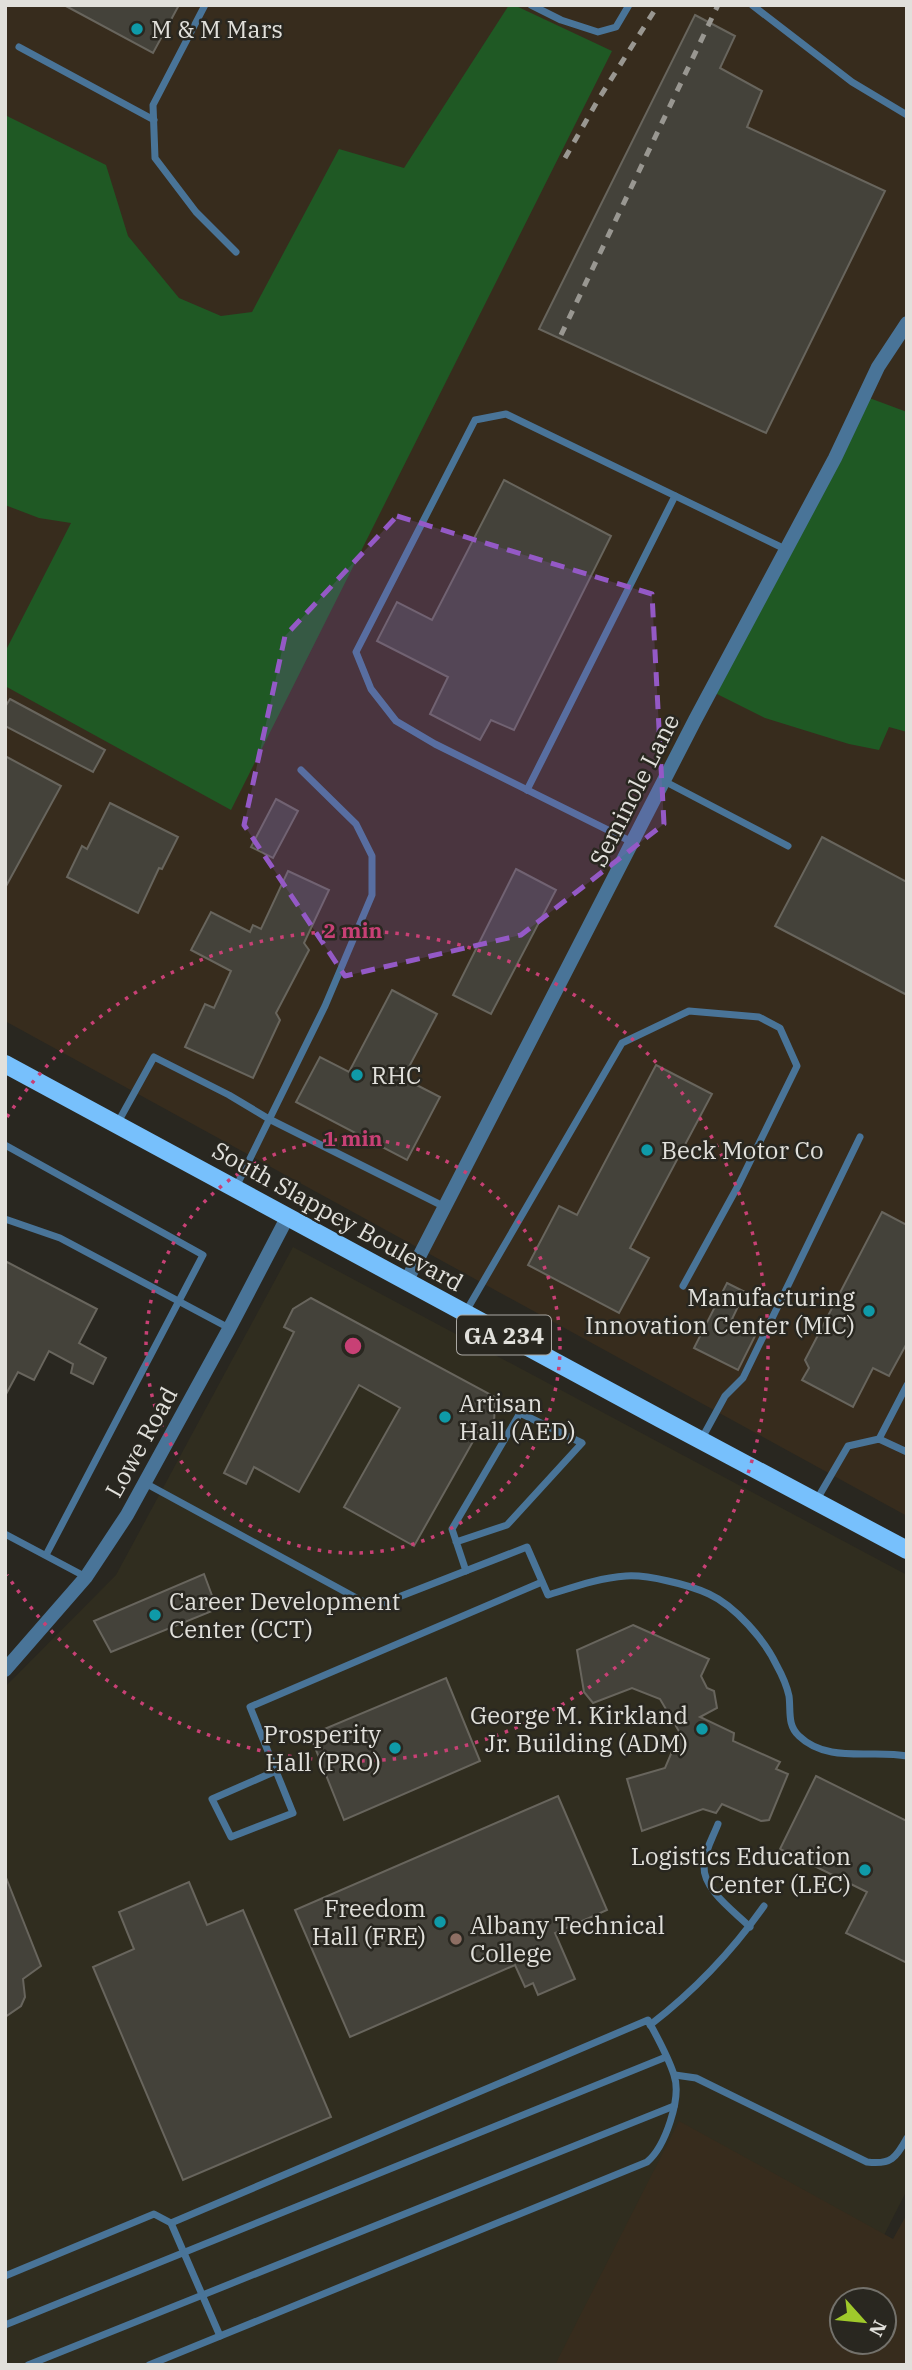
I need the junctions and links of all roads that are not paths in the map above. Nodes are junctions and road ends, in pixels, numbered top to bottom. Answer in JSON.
{"nodes":[{"id":1,"x":205,"y":5,"type":"edge"},
{"id":2,"x":531,"y":5,"type":"edge"},
{"id":3,"x":629,"y":5,"type":"edge"},
{"id":4,"x":752,"y":5,"type":"edge"},
{"id":5,"x":19,"y":47,"type":"dead end"},
{"id":6,"x":907,"y":115,"type":"edge"},
{"id":7,"x":154,"y":120,"type":"junction"},
{"id":8,"x":236,"y":252,"type":"dead end"},
{"id":9,"x":907,"y":323,"type":"edge"},
{"id":10,"x":675,"y":496,"type":"junction"},
{"id":11,"x":785,"y":549,"type":"junction"},
{"id":12,"x":301,"y":770,"type":"dead end"},
{"id":13,"x":664,"y":781,"type":"junction"},
{"id":14,"x":527,"y":790,"type":"junction"},
{"id":15,"x":632,"y":842,"type":"junction"},
{"id":16,"x":788,"y":846,"type":"dead end"},
{"id":17,"x":5,"y":1064,"type":"edge"},
{"id":18,"x":269,"y":1119,"type":"junction"},
{"id":19,"x":117,"y":1124,"type":"junction"},
{"id":20,"x":860,"y":1137,"type":"dead end"},
{"id":21,"x":5,"y":1145,"type":"edge"},
{"id":22,"x":235,"y":1188,"type":"junction"},
{"id":23,"x":444,"y":1207,"type":"junction"},
{"id":24,"x":288,"y":1216,"type":"junction"},
{"id":25,"x":5,"y":1219,"type":"edge"},
{"id":26,"x":406,"y":1282,"type":"junction"},
{"id":27,"x":684,"y":1286,"type":"dead end"},
{"id":28,"x":178,"y":1302,"type":"junction"},
{"id":29,"x":465,"y":1314,"type":"junction"},
{"id":30,"x":229,"y":1328,"type":"junction"},
{"id":31,"x":907,"y":1385,"type":"edge"},
{"id":32,"x":879,"y":1439,"type":"junction"},
{"id":33,"x":701,"y":1441,"type":"junction"},
{"id":34,"x":907,"y":1452,"type":"edge"},
{"id":35,"x":145,"y":1483,"type":"junction"},
{"id":36,"x":816,"y":1502,"type":"junction"},
{"id":37,"x":5,"y":1534,"type":"edge"},
{"id":38,"x":456,"y":1542,"type":"junction"},
{"id":39,"x":907,"y":1550,"type":"edge"},
{"id":40,"x":46,"y":1555,"type":"junction"},
{"id":41,"x":466,"y":1571,"type":"junction"},
{"id":42,"x":86,"y":1577,"type":"junction"},
{"id":43,"x":542,"y":1581,"type":"junction"},
{"id":44,"x":5,"y":1670,"type":"edge"},
{"id":45,"x":907,"y":1756,"type":"edge"},
{"id":46,"x":276,"y":1771,"type":"junction"},
{"id":47,"x":718,"y":1824,"type":"dead end"},
{"id":48,"x":764,"y":1906,"type":"dead end"},
{"id":49,"x":750,"y":1927,"type":"junction"},
{"id":50,"x":650,"y":2025,"type":"junction"},
{"id":51,"x":666,"y":2057,"type":"junction"},
{"id":52,"x":675,"y":2075,"type":"junction"},
{"id":53,"x":674,"y":2106,"type":"junction"},
{"id":54,"x":907,"y":2138,"type":"edge"},
{"id":55,"x":172,"y":2223,"type":"junction"},
{"id":56,"x":184,"y":2253,"type":"junction"},
{"id":57,"x":5,"y":2276,"type":"edge"},
{"id":58,"x":202,"y":2295,"type":"junction"},
{"id":59,"x":5,"y":2325,"type":"edge"},
{"id":60,"x":220,"y":2336,"type":"junction"},
{"id":61,"x":28,"y":2365,"type":"edge"},
{"id":62,"x":149,"y":2365,"type":"edge"}],
"edges":[{"from":1,"to":7,"type":"lane"},
{"from":2,"to":3,"type":"lane"},
{"from":4,"to":6,"type":"lane"},
{"from":5,"to":7,"type":"lane"},
{"from":7,"to":8,"type":"lane"},
{"from":9,"to":11,"type":"street","name":"Seminole Lane"},
{"from":10,"to":11,"type":"lane"},
{"from":10,"to":14,"type":"lane"},
{"from":10,"to":14,"type":"lane"},
{"from":11,"to":13,"type":"street","name":"Seminole Lane"},
{"from":12,"to":18,"type":"lane"},
{"from":13,"to":15,"type":"street","name":"Seminole Lane"},
{"from":13,"to":16,"type":"lane"},
{"from":14,"to":15,"type":"lane"},
{"from":15,"to":23,"type":"street","name":"Seminole Lane"},
{"from":17,"to":19,"type":"main road","name":"South Slappey Boulevard","number":"GA 234"},
{"from":18,"to":19,"type":"lane"},
{"from":18,"to":22,"type":"lane"},
{"from":18,"to":23,"type":"lane"},
{"from":19,"to":22,"type":"main road","name":"South Slappey Boulevard","number":"GA 234"},
{"from":20,"to":33,"type":"lane"},
{"from":21,"to":28,"type":"lane"},
{"from":22,"to":24,"type":"main road","name":"South Slappey Boulevard","number":"GA 234"},
{"from":23,"to":26,"type":"street","name":"Seminole Lane"},
{"from":24,"to":26,"type":"main road","name":"South Slappey Boulevard","number":"GA 234"},
{"from":24,"to":30,"type":"street","name":"Lowe Road"},
{"from":25,"to":28,"type":"lane"},
{"from":26,"to":29,"type":"main road","name":"South Slappey Boulevard","number":"GA 234"},
{"from":27,"to":29,"type":"lane"},
{"from":28,"to":30,"type":"lane"},
{"from":28,"to":40,"type":"lane"},
{"from":29,"to":33,"type":"main road","name":"South Slappey Boulevard","number":"GA 234"},
{"from":30,"to":35,"type":"street","name":"Lowe Road"},
{"from":31,"to":32,"type":"lane"},
{"from":32,"to":34,"type":"lane"},
{"from":32,"to":36,"type":"lane"},
{"from":33,"to":36,"type":"main road","name":"South Slappey Boulevard","number":"GA 234"},
{"from":35,"to":41,"type":"lane"},
{"from":35,"to":42,"type":"street","name":"Lowe Road"},
{"from":36,"to":39,"type":"main road","name":"South Slappey Boulevard","number":"GA 234"},
{"from":37,"to":40,"type":"lane"},
{"from":38,"to":38,"type":"lane"},
{"from":38,"to":41,"type":"lane"},
{"from":40,"to":42,"type":"lane"},
{"from":41,"to":43,"type":"lane"},
{"from":42,"to":44,"type":"street","name":"Lowe Road"},
{"from":43,"to":45,"type":"lane"},
{"from":43,"to":46,"type":"lane"},
{"from":46,"to":46,"type":"lane"},
{"from":47,"to":49,"type":"lane"},
{"from":48,"to":49,"type":"lane"},
{"from":49,"to":50,"type":"lane"},
{"from":50,"to":51,"type":"lane"},
{"from":50,"to":55,"type":"lane"},
{"from":51,"to":52,"type":"lane"},
{"from":51,"to":56,"type":"lane"},
{"from":52,"to":53,"type":"lane"},
{"from":52,"to":54,"type":"lane"},
{"from":53,"to":58,"type":"lane"},
{"from":53,"to":60,"type":"lane"},
{"from":55,"to":56,"type":"lane"},
{"from":55,"to":57,"type":"lane"},
{"from":56,"to":58,"type":"lane"},
{"from":56,"to":59,"type":"lane"},
{"from":58,"to":60,"type":"lane"},
{"from":58,"to":61,"type":"lane"},
{"from":60,"to":62,"type":"lane"}]}
